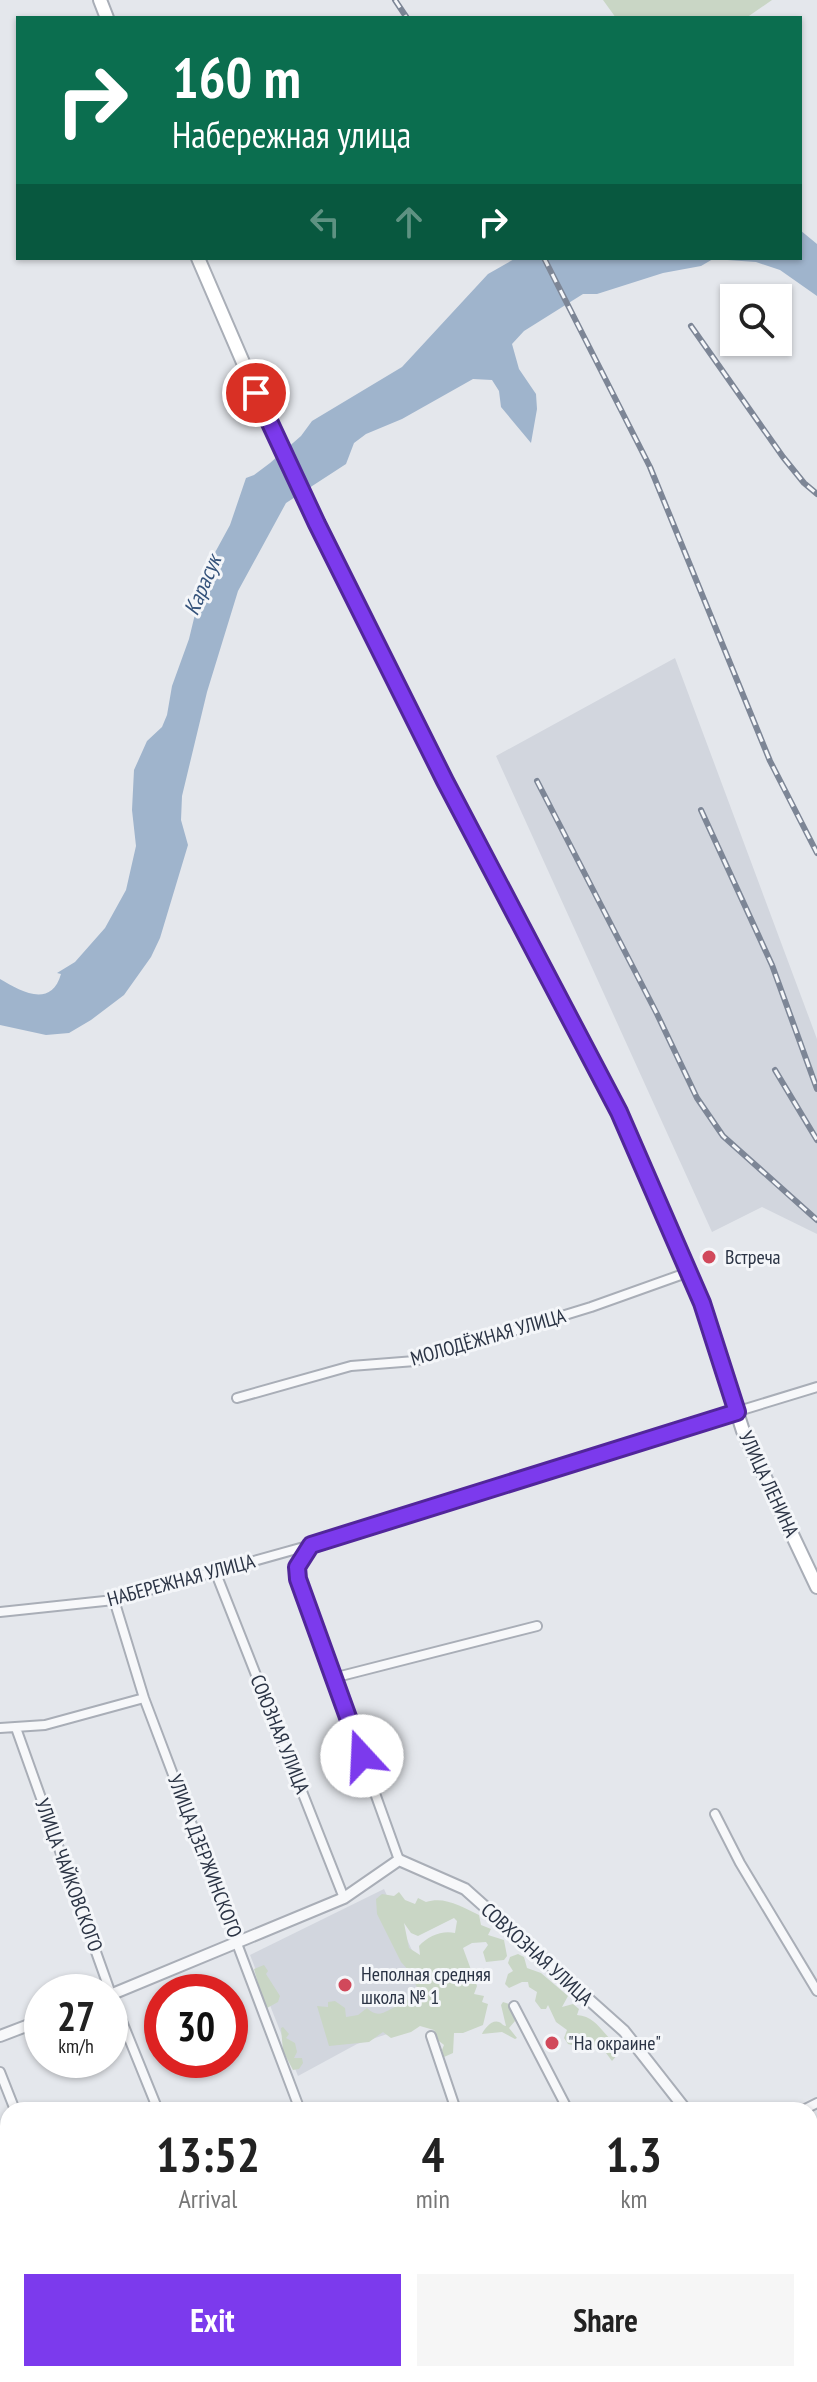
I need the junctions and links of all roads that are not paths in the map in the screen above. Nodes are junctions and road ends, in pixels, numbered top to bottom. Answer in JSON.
{"nodes":[{"id":1,"x":199,"y":260,"type":"edge"},
{"id":2,"x":689,"y":1272,"type":"junction"},
{"id":3,"x":817,"y":1387,"type":"edge"},
{"id":4,"x":237,"y":1398,"type":"dead end"},
{"id":5,"x":737,"y":1412,"type":"junction"},
{"id":6,"x":311,"y":1545,"type":"junction"},
{"id":7,"x":215,"y":1571,"type":"junction"},
{"id":8,"x":817,"y":1587,"type":"edge"},
{"id":9,"x":114,"y":1600,"type":"junction"},
{"id":10,"x":0,"y":1612,"type":"edge"},
{"id":11,"x":537,"y":1626,"type":"dead end"},
{"id":12,"x":333,"y":1678,"type":"junction"},
{"id":13,"x":144,"y":1698,"type":"junction"},
{"id":14,"x":0,"y":1728,"type":"edge"},
{"id":15,"x":16,"y":1728,"type":"junction"},
{"id":16,"x":715,"y":1814,"type":"dead end"},
{"id":17,"x":399,"y":1860,"type":"junction"},
{"id":18,"x":344,"y":1898,"type":"junction"},
{"id":19,"x":238,"y":1942,"type":"junction"},
{"id":20,"x":104,"y":1974,"type":"edge"},
{"id":21,"x":128,"y":1987,"type":"edge"},
{"id":22,"x":817,"y":1991,"type":"edge"},
{"id":23,"x":514,"y":2006,"type":"dead end"},
{"id":24,"x":24,"y":2027,"type":"edge"},
{"id":25,"x":0,"y":2036,"type":"edge"},
{"id":26,"x":128,"y":2036,"type":"edge"},
{"id":27,"x":431,"y":2036,"type":"dead end"},
{"id":28,"x":0,"y":2072,"type":"edge"},
{"id":29,"x":12,"y":2102,"type":"edge"},
{"id":30,"x":155,"y":2102,"type":"edge"},
{"id":31,"x":297,"y":2102,"type":"edge"},
{"id":32,"x":453,"y":2102,"type":"edge"},
{"id":33,"x":564,"y":2102,"type":"edge"},
{"id":34,"x":680,"y":2102,"type":"edge"}],
"edges":[{"from":1,"to":2,"type":"main road","name":"УЛИЦА ЛЕНИНА"},
{"from":2,"to":4,"type":"street","name":"МОЛОДЁЖНАЯ УЛИЦА"},
{"from":2,"to":5,"type":"main road","name":"УЛИЦА ЛЕНИНА"},
{"from":3,"to":5,"type":"street","name":"НАБЕРЕЖНАЯ УЛИЦА"},
{"from":5,"to":6,"type":"street","name":"НАБЕРЕЖНАЯ УЛИЦА"},
{"from":5,"to":8,"type":"main road","name":"УЛИЦА ЛЕНИНА"},
{"from":6,"to":7,"type":"street","name":"НАБЕРЕЖНАЯ УЛИЦА"},
{"from":6,"to":12,"type":"street"},
{"from":7,"to":9,"type":"street","name":"НАБЕРЕЖНАЯ УЛИЦА"},
{"from":7,"to":18,"type":"street","name":"СОЮЗНАЯ УЛИЦА"},
{"from":9,"to":10,"type":"street","name":"НАБЕРЕЖНАЯ УЛИЦА"},
{"from":9,"to":13,"type":"street","name":"УЛИЦА ДЗЕРЖИНСКОГО"},
{"from":11,"to":12,"type":"street"},
{"from":12,"to":17,"type":"street"},
{"from":13,"to":15,"type":"street"},
{"from":13,"to":19,"type":"street","name":"УЛИЦА ДЗЕРЖИНСКОГО"},
{"from":14,"to":15,"type":"street"},
{"from":15,"to":20,"type":"street","name":"УЛИЦА ЧАЙКОВСКОГО"},
{"from":16,"to":22,"type":"street"},
{"from":17,"to":18,"type":"street"},
{"from":17,"to":34,"type":"street","name":"СОВХОЗНАЯ УЛИЦА"},
{"from":18,"to":19,"type":"street"},
{"from":19,"to":21,"type":"street"},
{"from":19,"to":31,"type":"street","name":"УЛИЦА ДЗЕРЖИНСКОГО"},
{"from":23,"to":33,"type":"street"},
{"from":24,"to":25,"type":"street"},
{"from":26,"to":30,"type":"street","name":"УЛИЦА ЧАЙКОВСКОГО"},
{"from":27,"to":32,"type":"street"},
{"from":28,"to":29,"type":"street"}]}
